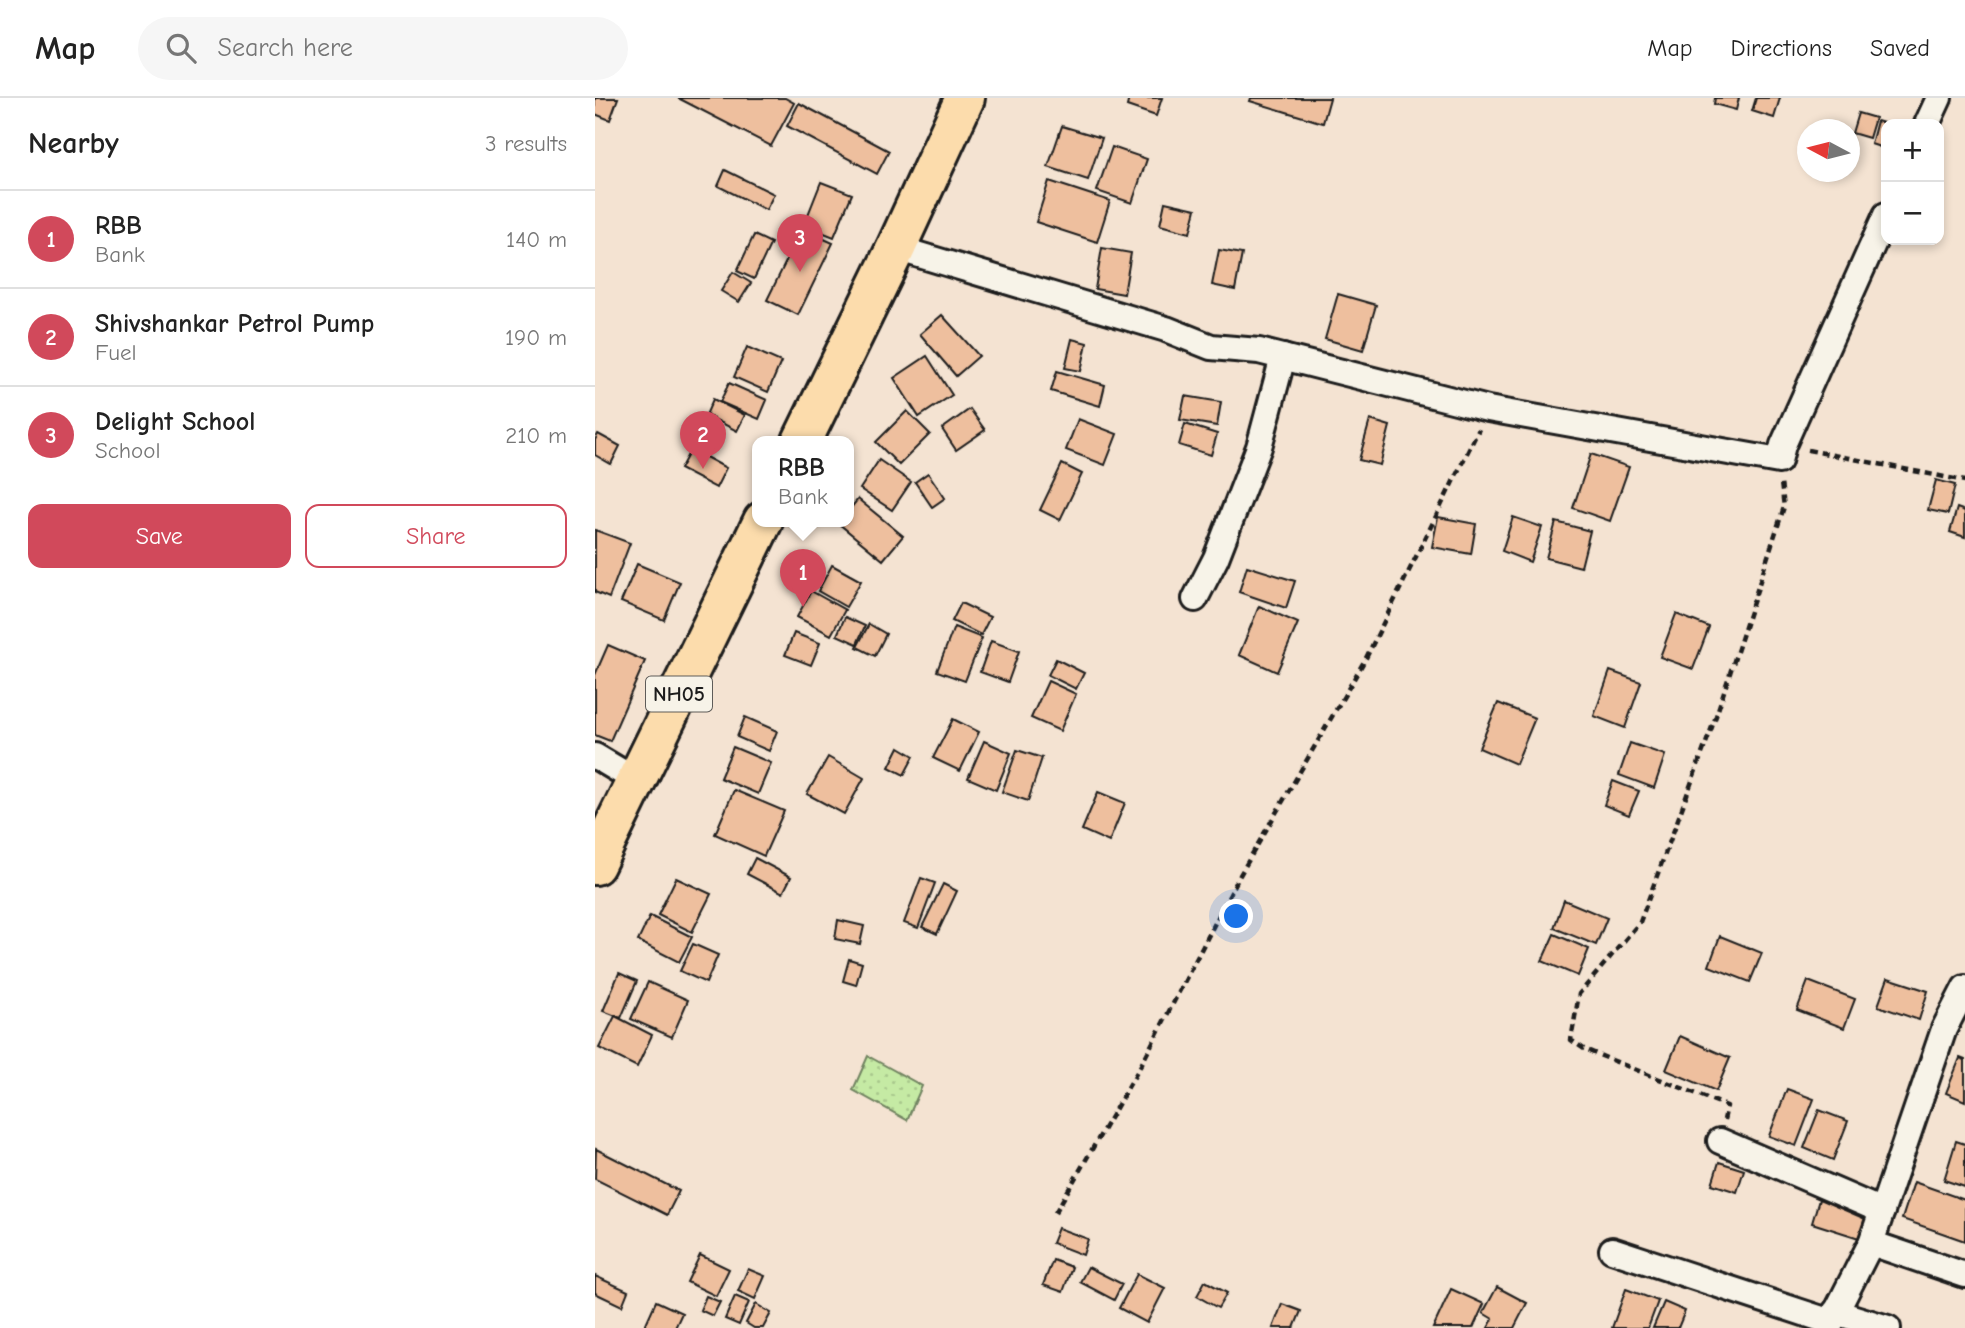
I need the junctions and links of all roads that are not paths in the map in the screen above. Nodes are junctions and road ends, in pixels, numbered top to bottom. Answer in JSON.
{"nodes":[{"id":1,"x":965,"y":98,"type":"edge"},
{"id":2,"x":1939,"y":98,"type":"edge"},
{"id":3,"x":1929,"y":119,"type":"edge"},
{"id":4,"x":1881,"y":226,"type":"edge"},
{"id":5,"x":896,"y":248,"type":"junction"},
{"id":6,"x":1283,"y":357,"type":"junction"},
{"id":7,"x":804,"y":436,"type":"edge"},
{"id":8,"x":760,"y":527,"type":"edge"},
{"id":9,"x":1195,"y":599,"type":"dead end"},
{"id":10,"x":595,"y":756,"type":"edge"},
{"id":11,"x":637,"y":781,"type":"junction"},
{"id":12,"x":595,"y":865,"type":"edge"},
{"id":13,"x":1965,"y":988,"type":"edge"},
{"id":14,"x":1720,"y":1141,"type":"road end"},
{"id":15,"x":1882,"y":1211,"type":"junction"},
{"id":16,"x":1871,"y":1243,"type":"junction"},
{"id":17,"x":1612,"y":1250,"type":"dead end"},
{"id":18,"x":1965,"y":1275,"type":"edge"},
{"id":19,"x":1831,"y":1321,"type":"edge"},
{"id":20,"x":1888,"y":1328,"type":"edge"}],
"edges":[{"from":1,"to":5,"type":"main road"},
{"from":2,"to":3,"type":"street"},
{"from":4,"to":6,"type":"street"},
{"from":5,"to":6,"type":"street"},
{"from":5,"to":7,"type":"main road"},
{"from":6,"to":9,"type":"street"},
{"from":8,"to":11,"type":"main road","number":"NH05"},
{"from":10,"to":11,"type":"street"},
{"from":11,"to":12,"type":"main road","number":"NH05"},
{"from":13,"to":15,"type":"street"},
{"from":14,"to":15,"type":"street"},
{"from":15,"to":16,"type":"street"},
{"from":16,"to":18,"type":"street"},
{"from":16,"to":19,"type":"street"},
{"from":17,"to":19,"type":"street"},
{"from":19,"to":20,"type":"street"}]}
